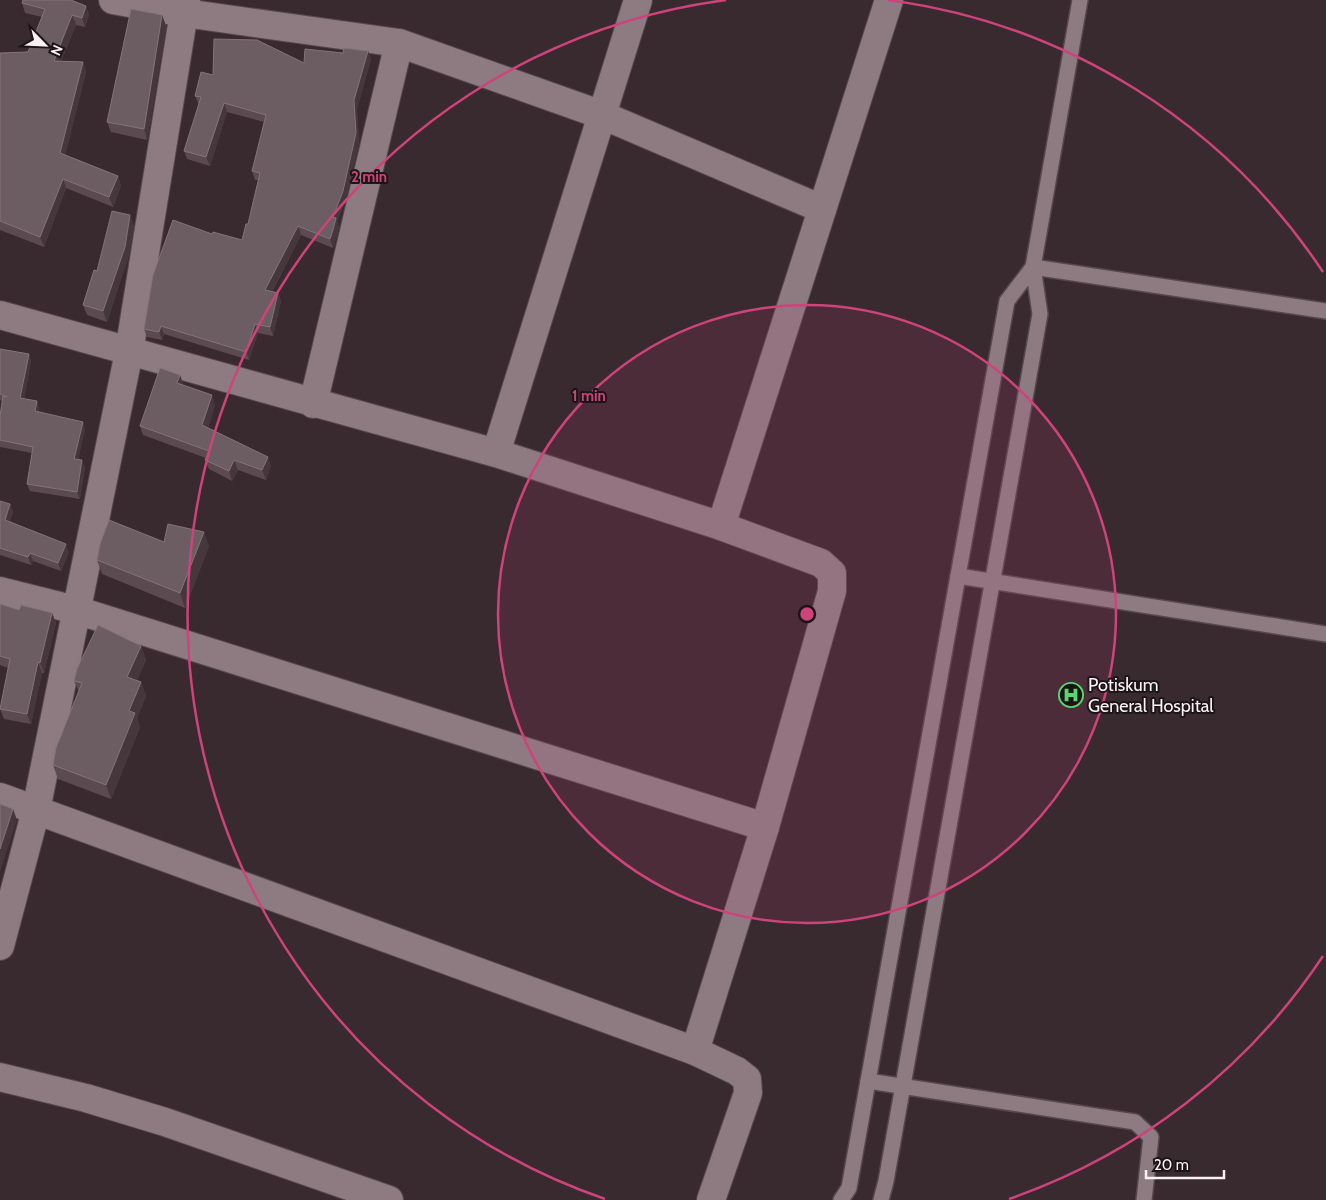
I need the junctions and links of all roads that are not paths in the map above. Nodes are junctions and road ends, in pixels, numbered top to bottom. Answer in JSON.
{"nodes":[{"id":1,"x":113,"y":0,"type":"edge"},
{"id":2,"x":638,"y":0,"type":"edge"},
{"id":3,"x":889,"y":0,"type":"edge"},
{"id":4,"x":1080,"y":0,"type":"edge"},
{"id":5,"x":185,"y":6,"type":"edge"},
{"id":6,"x":399,"y":43,"type":"junction"},
{"id":7,"x":602,"y":115,"type":"junction"},
{"id":8,"x":822,"y":209,"type":"junction"},
{"id":9,"x":1033,"y":267,"type":"junction"},
{"id":10,"x":1326,"y":311,"type":"edge"},
{"id":11,"x":0,"y":316,"type":"edge"},
{"id":12,"x":129,"y":352,"type":"junction"},
{"id":13,"x":312,"y":404,"type":"junction"},
{"id":14,"x":496,"y":453,"type":"junction"},
{"id":15,"x":720,"y":526,"type":"junction"},
{"id":16,"x":958,"y":576,"type":"junction"},
{"id":17,"x":992,"y":581,"type":"junction"},
{"id":18,"x":0,"y":591,"type":"edge"},
{"id":19,"x":76,"y":610,"type":"junction"},
{"id":20,"x":1326,"y":634,"type":"edge"},
{"id":21,"x":0,"y":797,"type":"edge"},
{"id":22,"x":36,"y":810,"type":"junction"},
{"id":23,"x":765,"y":827,"type":"junction"},
{"id":24,"x":0,"y":946,"type":"edge"},
{"id":25,"x":695,"y":1051,"type":"junction"},
{"id":26,"x":0,"y":1077,"type":"edge"},
{"id":27,"x":868,"y":1081,"type":"junction"},
{"id":28,"x":903,"y":1087,"type":"junction"},
{"id":29,"x":389,"y":1200,"type":"edge"},
{"id":30,"x":711,"y":1200,"type":"edge"},
{"id":31,"x":841,"y":1200,"type":"edge"},
{"id":32,"x":881,"y":1200,"type":"edge"},
{"id":33,"x":1144,"y":1200,"type":"edge"}],
"edges":[{"from":1,"to":5,"type":"street"},
{"from":2,"to":7,"type":"street"},
{"from":3,"to":8,"type":"street"},
{"from":4,"to":9,"type":"lane"},
{"from":5,"to":6,"type":"street"},
{"from":5,"to":12,"type":"street"},
{"from":6,"to":7,"type":"street"},
{"from":6,"to":13,"type":"street"},
{"from":7,"to":8,"type":"street"},
{"from":7,"to":14,"type":"street"},
{"from":8,"to":15,"type":"street"},
{"from":9,"to":10,"type":"lane"},
{"from":9,"to":16,"type":"lane"},
{"from":9,"to":17,"type":"lane"},
{"from":11,"to":12,"type":"street"},
{"from":12,"to":13,"type":"street"},
{"from":12,"to":19,"type":"street"},
{"from":13,"to":14,"type":"street"},
{"from":14,"to":15,"type":"street"},
{"from":15,"to":23,"type":"street"},
{"from":16,"to":17,"type":"lane"},
{"from":16,"to":27,"type":"lane"},
{"from":17,"to":20,"type":"lane"},
{"from":17,"to":28,"type":"lane"},
{"from":18,"to":19,"type":"street"},
{"from":19,"to":22,"type":"street"},
{"from":19,"to":23,"type":"street"},
{"from":21,"to":22,"type":"street"},
{"from":22,"to":24,"type":"street"},
{"from":22,"to":25,"type":"street"},
{"from":23,"to":25,"type":"street"},
{"from":25,"to":30,"type":"street"},
{"from":26,"to":29,"type":"street"},
{"from":27,"to":28,"type":"lane"},
{"from":27,"to":31,"type":"lane"},
{"from":28,"to":32,"type":"lane"},
{"from":28,"to":33,"type":"lane"}]}
